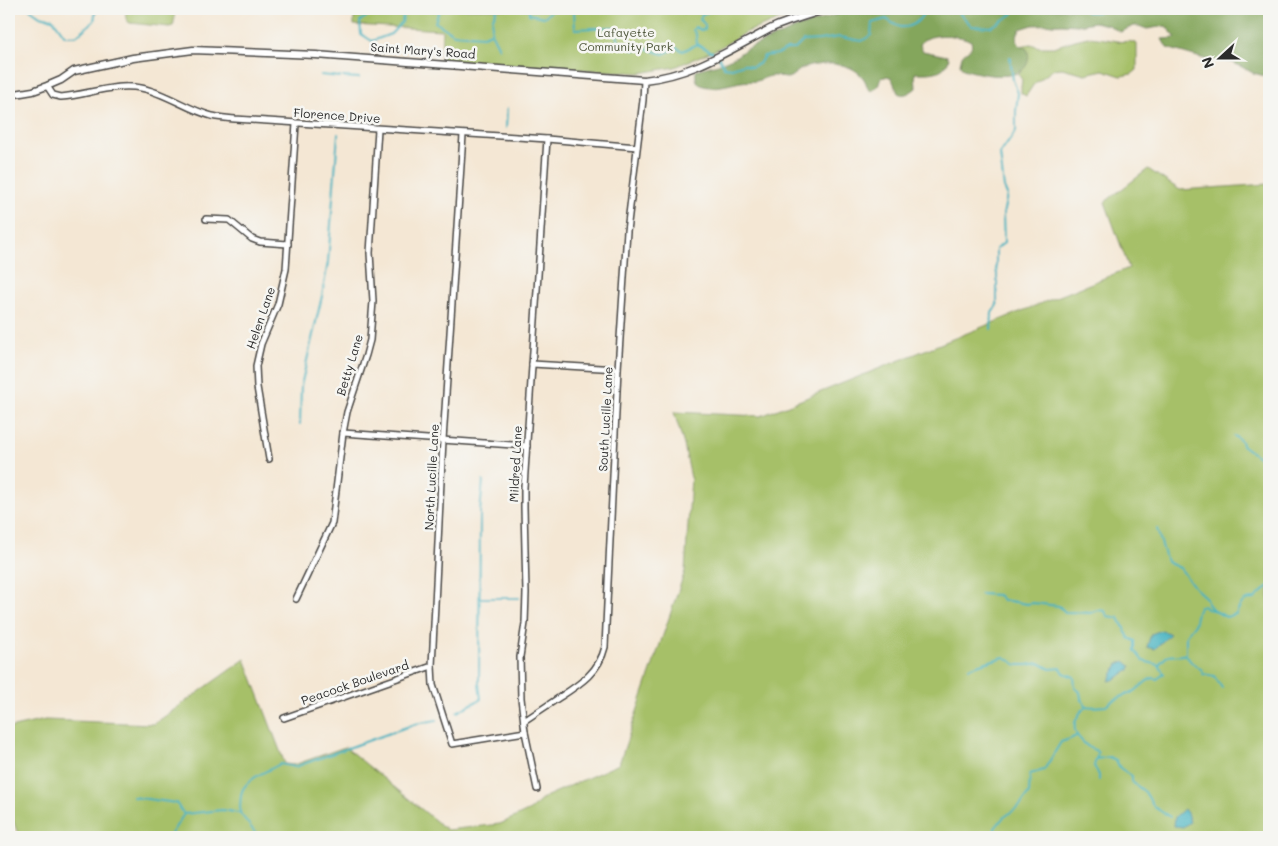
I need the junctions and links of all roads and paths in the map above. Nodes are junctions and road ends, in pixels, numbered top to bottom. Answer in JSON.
{"nodes":[{"id":1,"x":827,"y":9,"type":"edge"},
{"id":2,"x":644,"y":80,"type":"junction"},
{"id":3,"x":47,"y":86,"type":"junction"},
{"id":4,"x":9,"y":95,"type":"edge"},
{"id":5,"x":296,"y":124,"type":"junction"},
{"id":6,"x":378,"y":129,"type":"junction"},
{"id":7,"x":463,"y":135,"type":"junction"},
{"id":8,"x":547,"y":139,"type":"junction"},
{"id":9,"x":637,"y":147,"type":"junction"},
{"id":10,"x":206,"y":219,"type":"dead end"},
{"id":11,"x":288,"y":244,"type":"junction"},
{"id":12,"x":532,"y":364,"type":"junction"},
{"id":13,"x":618,"y":369,"type":"junction"},
{"id":14,"x":343,"y":433,"type":"junction"},
{"id":15,"x":443,"y":440,"type":"junction"},
{"id":16,"x":527,"y":446,"type":"junction"},
{"id":17,"x":269,"y":459,"type":"dead end"},
{"id":18,"x":296,"y":599,"type":"dead end"},
{"id":19,"x":432,"y":666,"type":"junction"},
{"id":20,"x":284,"y":718,"type":"dead end"},
{"id":21,"x":524,"y":721,"type":"junction"},
{"id":22,"x":526,"y":732,"type":"junction"},
{"id":23,"x":537,"y":789,"type":"dead end"}],
"edges":[{"from":1,"to":2,"type":"street","name":"Saint Mary's Road"},
{"from":2,"to":3,"type":"street","name":"Saint Mary's Road"},
{"from":2,"to":9,"type":"street","name":"South Lucille Lane"},
{"from":3,"to":4,"type":"street","name":"Saint Mary's Road"},
{"from":3,"to":5,"type":"street","name":"Florence Drive"},
{"from":5,"to":6,"type":"street","name":"Florence Drive"},
{"from":5,"to":11,"type":"street","name":"Helen Lane"},
{"from":6,"to":7,"type":"street","name":"Florence Drive"},
{"from":6,"to":14,"type":"street","name":"Betty Lane"},
{"from":7,"to":8,"type":"street","name":"Florence Drive"},
{"from":7,"to":15,"type":"street","name":"North Lucille Lane"},
{"from":8,"to":9,"type":"street","name":"Florence Drive"},
{"from":8,"to":12,"type":"street","name":"Mildred Lane"},
{"from":9,"to":13,"type":"street","name":"South Lucille Lane"},
{"from":10,"to":11,"type":"street"},
{"from":11,"to":17,"type":"street","name":"Helen Lane"},
{"from":12,"to":13,"type":"street"},
{"from":12,"to":16,"type":"street","name":"Mildred Lane"},
{"from":13,"to":21,"type":"street","name":"South Lucille Lane"},
{"from":14,"to":15,"type":"street"},
{"from":14,"to":18,"type":"street","name":"Betty Lane"},
{"from":15,"to":16,"type":"street"},
{"from":15,"to":19,"type":"street","name":"North Lucille Lane"},
{"from":16,"to":21,"type":"street","name":"Mildred Lane"},
{"from":19,"to":20,"type":"street","name":"Peacock Boulevard"},
{"from":19,"to":22,"type":"street","name":"North Lucille Lane"},
{"from":21,"to":22,"type":"street","name":"Mildred Lane"},
{"from":22,"to":23,"type":"street","name":"Mildred Lane"}]}
